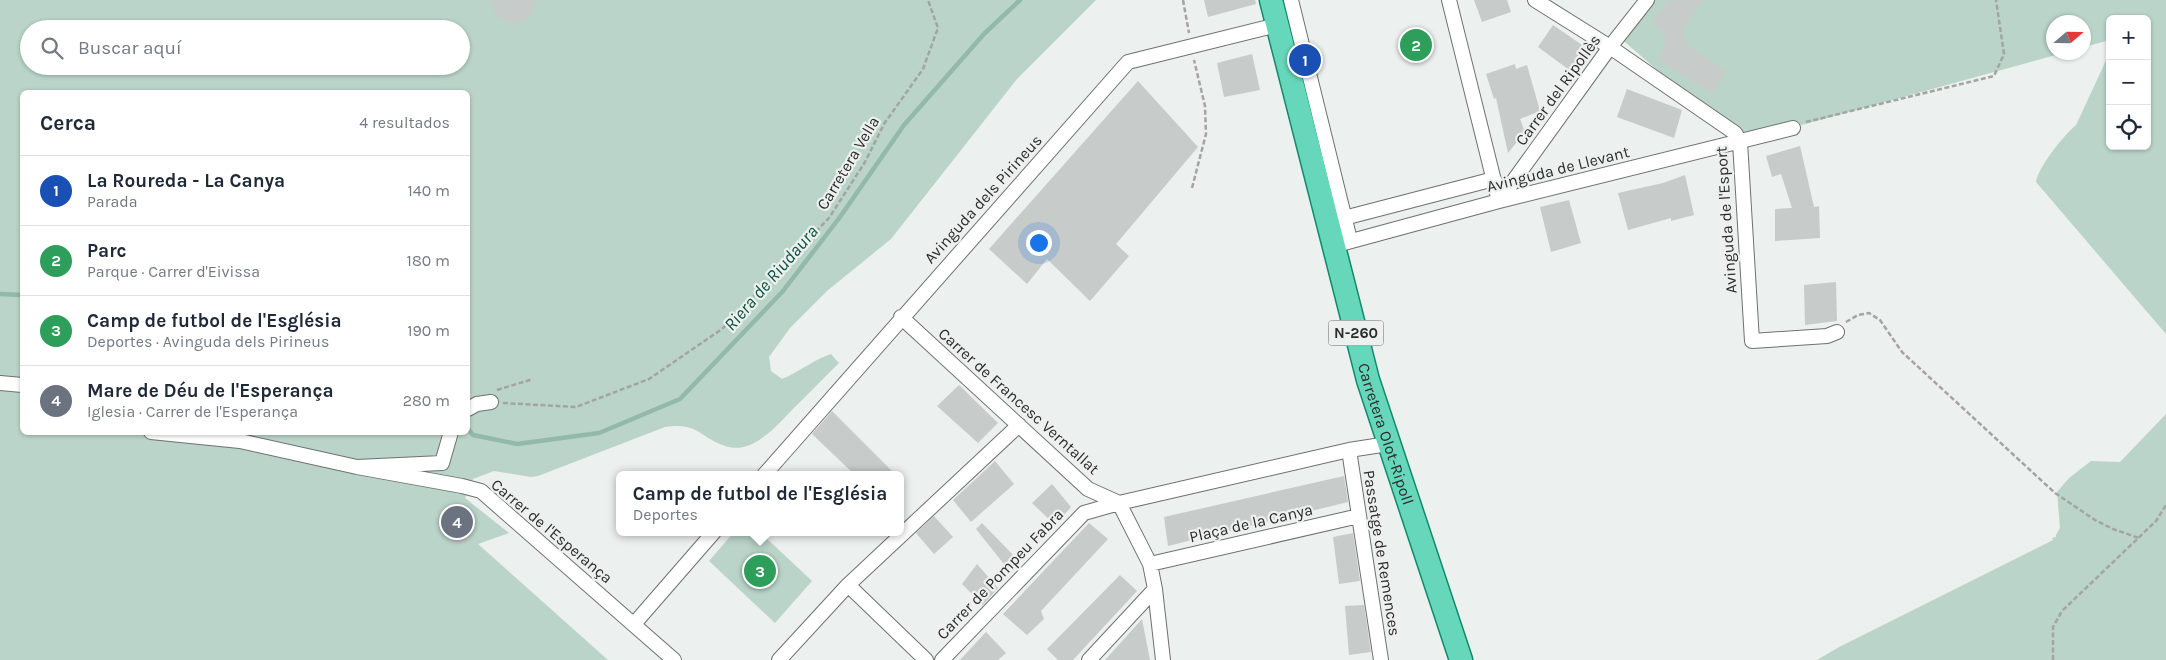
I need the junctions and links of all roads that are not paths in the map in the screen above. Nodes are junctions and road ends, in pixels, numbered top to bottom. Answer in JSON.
{"nodes":[{"id":1,"x":1271,"y":0,"type":"edge"},
{"id":2,"x":1290,"y":0,"type":"edge"},
{"id":3,"x":1449,"y":0,"type":"edge"},
{"id":4,"x":1535,"y":0,"type":"edge"},
{"id":5,"x":1647,"y":0,"type":"edge"},
{"id":6,"x":1553,"y":5,"type":"edge"},
{"id":7,"x":1277,"y":25,"type":"junction"},
{"id":8,"x":1610,"y":47,"type":"junction"},
{"id":9,"x":1793,"y":128,"type":"road end"},
{"id":10,"x":1740,"y":142,"type":"junction"},
{"id":11,"x":1494,"y":179,"type":"junction"},
{"id":12,"x":1499,"y":201,"type":"junction"},
{"id":13,"x":1344,"y":218,"type":"junction"},
{"id":14,"x":1341,"y":243,"type":"junction"},
{"id":15,"x":901,"y":317,"type":"junction"},
{"id":16,"x":1837,"y":332,"type":"road end"},
{"id":17,"x":0,"y":383,"type":"edge"},
{"id":18,"x":20,"y":385,"type":"edge"},
{"id":19,"x":1019,"y":425,"type":"junction"},
{"id":20,"x":181,"y":435,"type":"edge"},
{"id":21,"x":450,"y":435,"type":"edge"},
{"id":22,"x":1388,"y":444,"type":"junction"},
{"id":23,"x":1349,"y":450,"type":"junction"},
{"id":24,"x":357,"y":467,"type":"junction"},
{"id":25,"x":767,"y":471,"type":"edge"},
{"id":26,"x":1119,"y":503,"type":"junction"},
{"id":27,"x":1359,"y":516,"type":"junction"},
{"id":28,"x":904,"y":533,"type":"edge"},
{"id":29,"x":711,"y":536,"type":"edge"},
{"id":30,"x":900,"y":536,"type":"edge"},
{"id":31,"x":1150,"y":564,"type":"junction"},
{"id":32,"x":848,"y":585,"type":"junction"},
{"id":33,"x":1155,"y":589,"type":"junction"},
{"id":34,"x":634,"y":624,"type":"junction"},
{"id":35,"x":674,"y":660,"type":"edge"},
{"id":36,"x":779,"y":660,"type":"edge"},
{"id":37,"x":926,"y":660,"type":"edge"},
{"id":38,"x":942,"y":660,"type":"edge"},
{"id":39,"x":1089,"y":660,"type":"edge"},
{"id":40,"x":1163,"y":660,"type":"edge"},
{"id":41,"x":1381,"y":660,"type":"edge"},
{"id":42,"x":1461,"y":660,"type":"edge"}],
"edges":[{"from":1,"to":7,"type":"main road","name":"Carretera Olot-Ripoll","number":"N-260"},
{"from":2,"to":13,"type":"street"},
{"from":3,"to":11,"type":"street"},
{"from":4,"to":6,"type":"street","name":"Avinguda de l'Esport"},
{"from":5,"to":8,"type":"street","name":"Carrer del Ripollès"},
{"from":6,"to":8,"type":"street","name":"Avinguda de l'Esport"},
{"from":7,"to":14,"type":"main road","name":"Carretera Olot-Ripoll","number":"N-260"},
{"from":7,"to":15,"type":"street","name":"Avinguda dels Pirineus"},
{"from":8,"to":10,"type":"street","name":"Avinguda de l'Esport"},
{"from":8,"to":12,"type":"street","name":"Carrer del Ripollès"},
{"from":9,"to":10,"type":"street","name":"Avinguda de Llevant"},
{"from":10,"to":12,"type":"street","name":"Avinguda de Llevant"},
{"from":10,"to":16,"type":"street","name":"Avinguda de l'Esport"},
{"from":11,"to":12,"type":"street"},
{"from":11,"to":13,"type":"street","name":"Avinguda de Llevant"},
{"from":12,"to":14,"type":"street","name":"Avinguda de Llevant"},
{"from":13,"to":14,"type":"street"},
{"from":14,"to":22,"type":"main road","name":"Carretera Olot-Ripoll","number":"N-260"},
{"from":15,"to":19,"type":"street","name":"Carrer de Francesc Verntallat"},
{"from":15,"to":25,"type":"street","name":"Avinguda dels Pirineus"},
{"from":17,"to":18,"type":"street"},
{"from":19,"to":26,"type":"street","name":"Carrer de Francesc Verntallat"},
{"from":19,"to":28,"type":"street"},
{"from":20,"to":24,"type":"street"},
{"from":21,"to":24,"type":"street"},
{"from":22,"to":23,"type":"street"},
{"from":22,"to":42,"type":"main road","name":"Carretera Olot-Ripoll","number":"N-260"},
{"from":23,"to":26,"type":"street"},
{"from":23,"to":27,"type":"street","name":"Passatge de Remences"},
{"from":24,"to":34,"type":"street","name":"Carrer de l'Esperança"},
{"from":26,"to":31,"type":"street"},
{"from":26,"to":38,"type":"street","name":"Carrer de Pompeu Fabra"},
{"from":27,"to":31,"type":"street","name":"Plaça de la Canya"},
{"from":27,"to":41,"type":"street","name":"Passatge de Remences"},
{"from":29,"to":34,"type":"street"},
{"from":30,"to":32,"type":"street"},
{"from":31,"to":33,"type":"street"},
{"from":32,"to":36,"type":"street"},
{"from":32,"to":37,"type":"street"},
{"from":33,"to":39,"type":"street"},
{"from":33,"to":40,"type":"street"},
{"from":34,"to":35,"type":"street","name":"Carrer de l'Esperança"}]}
